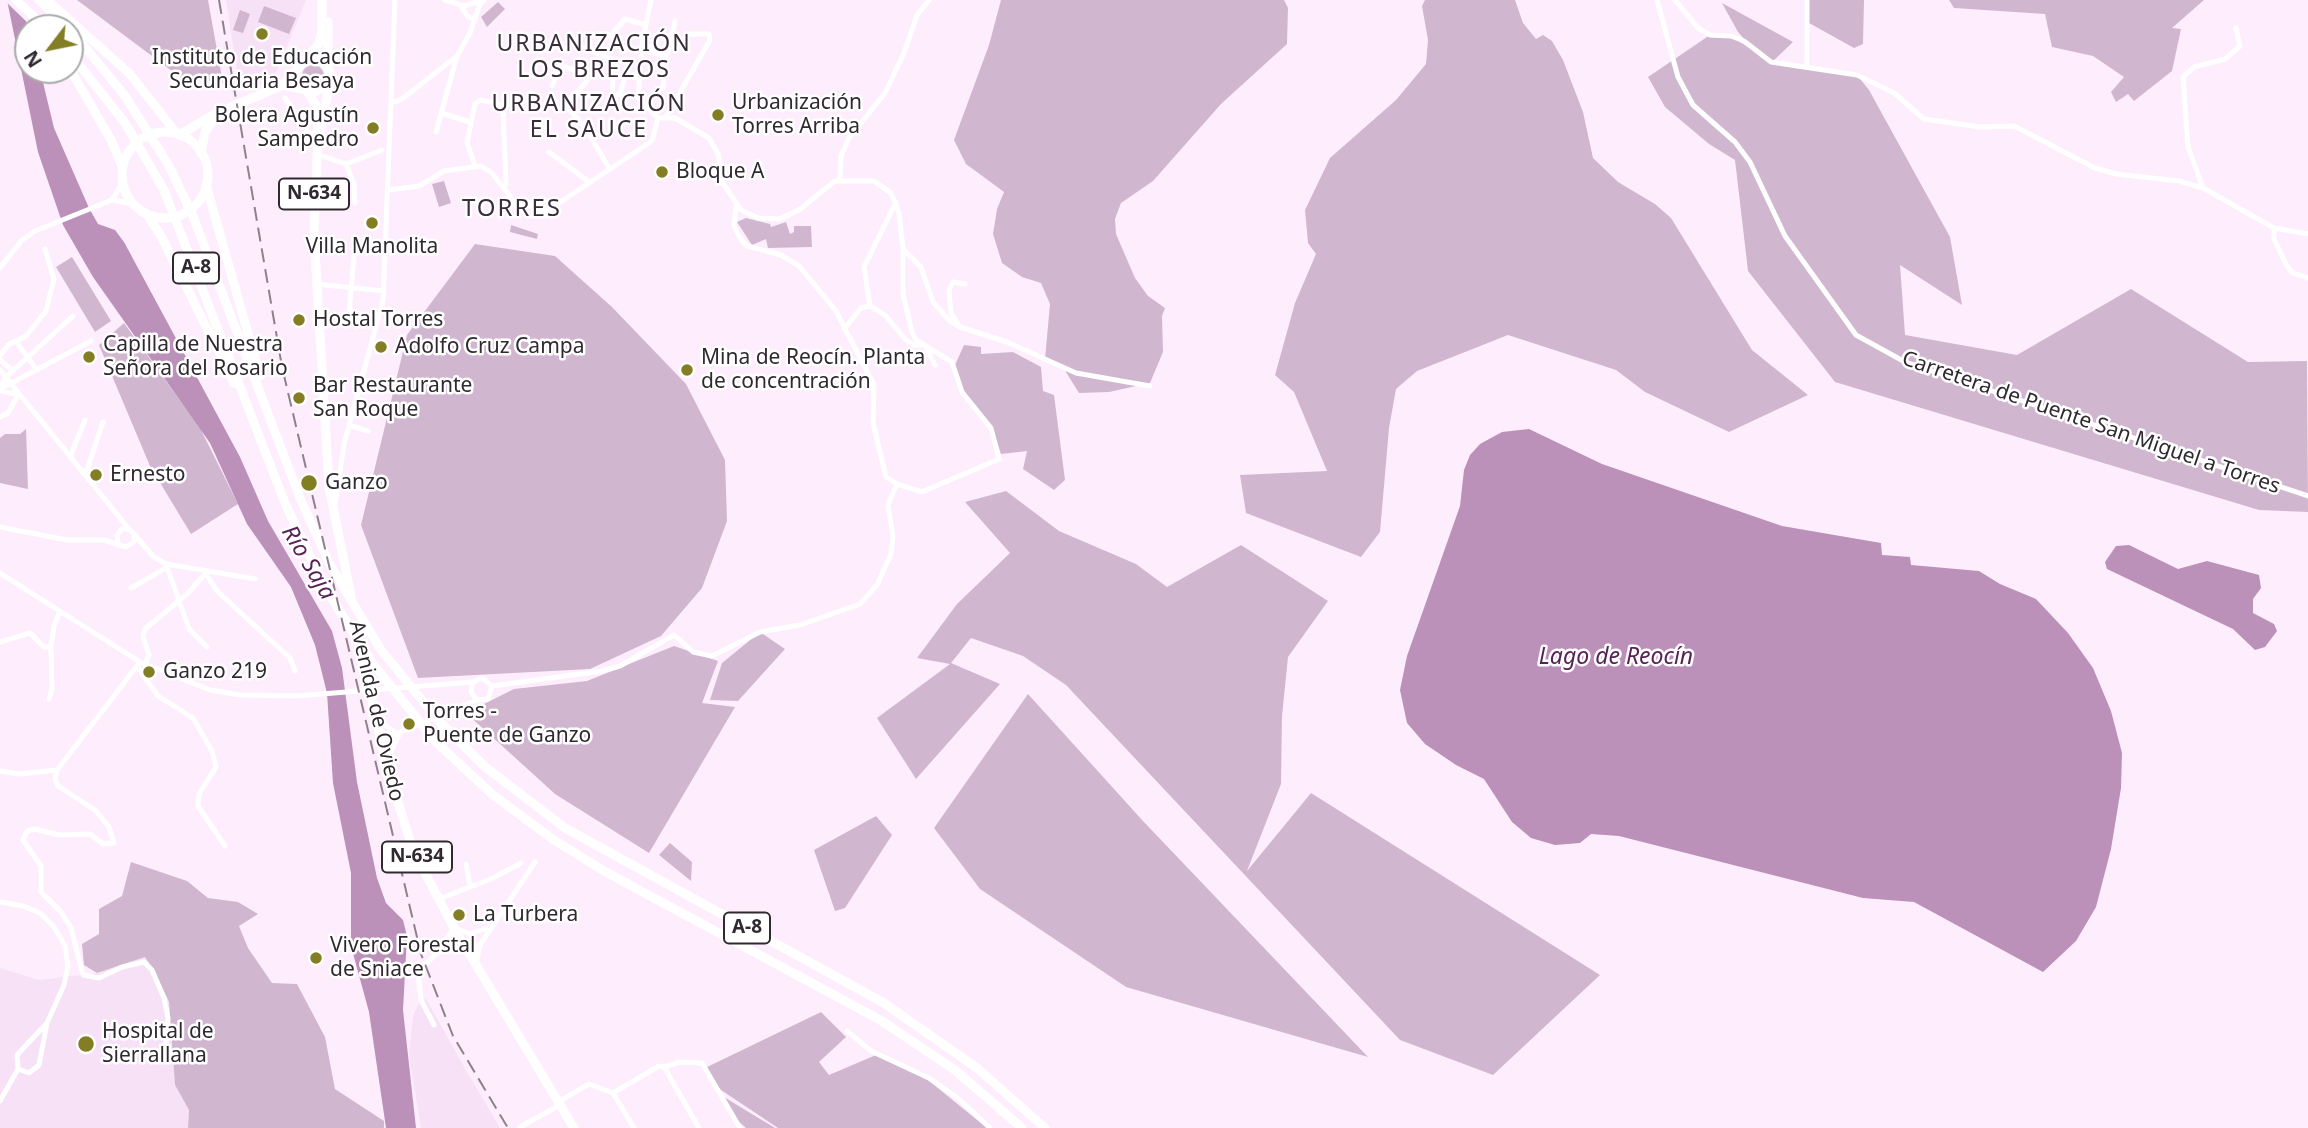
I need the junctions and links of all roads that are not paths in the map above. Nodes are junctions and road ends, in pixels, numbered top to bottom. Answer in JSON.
{"nodes":[{"id":1,"x":13,"y":0,"type":"edge"},
{"id":2,"x":39,"y":0,"type":"edge"},
{"id":3,"x":47,"y":0,"type":"edge"},
{"id":4,"x":322,"y":0,"type":"edge"},
{"id":5,"x":327,"y":0,"type":"edge"},
{"id":6,"x":395,"y":0,"type":"edge"},
{"id":7,"x":445,"y":0,"type":"edge"},
{"id":8,"x":651,"y":0,"type":"edge"},
{"id":9,"x":929,"y":0,"type":"edge"},
{"id":10,"x":1657,"y":0,"type":"edge"},
{"id":11,"x":1675,"y":0,"type":"edge"},
{"id":12,"x":1807,"y":0,"type":"edge"},
{"id":13,"x":482,"y":1,"type":"edge"},
{"id":14,"x":461,"y":6,"type":"junction"},
{"id":15,"x":26,"y":14,"type":"edge"},
{"id":16,"x":30,"y":14,"type":"edge"},
{"id":17,"x":55,"y":14,"type":"edge"},
{"id":18,"x":59,"y":14,"type":"edge"},
{"id":19,"x":474,"y":18,"type":"junction"},
{"id":20,"x":675,"y":21,"type":"dead end"},
{"id":21,"x":646,"y":25,"type":"junction"},
{"id":22,"x":2235,"y":28,"type":"dead end"},
{"id":23,"x":687,"y":34,"type":"dead end"},
{"id":24,"x":610,"y":36,"type":"dead end"},
{"id":25,"x":84,"y":37,"type":"edge"},
{"id":26,"x":570,"y":43,"type":"dead end"},
{"id":27,"x":84,"y":45,"type":"edge"},
{"id":28,"x":641,"y":48,"type":"junction"},
{"id":29,"x":457,"y":56,"type":"junction"},
{"id":30,"x":308,"y":60,"type":"junction"},
{"id":31,"x":328,"y":66,"type":"junction"},
{"id":32,"x":1807,"y":66,"type":"junction"},
{"id":33,"x":84,"y":70,"type":"edge"},
{"id":34,"x":298,"y":71,"type":"junction"},
{"id":35,"x":130,"y":73,"type":"junction"},
{"id":36,"x":638,"y":77,"type":"junction"},
{"id":37,"x":79,"y":84,"type":"edge"},
{"id":38,"x":283,"y":85,"type":"junction"},
{"id":39,"x":328,"y":85,"type":"junction"},
{"id":40,"x":552,"y":86,"type":"dead end"},
{"id":41,"x":663,"y":88,"type":"dead end"},
{"id":42,"x":306,"y":90,"type":"junction"},
{"id":43,"x":285,"y":98,"type":"dead end"},
{"id":44,"x":392,"y":103,"type":"junction"},
{"id":45,"x":225,"y":109,"type":"junction"},
{"id":46,"x":441,"y":113,"type":"junction"},
{"id":47,"x":666,"y":117,"type":"junction"},
{"id":48,"x":658,"y":118,"type":"junction"},
{"id":49,"x":203,"y":120,"type":"junction"},
{"id":50,"x":470,"y":122,"type":"junction"},
{"id":51,"x":318,"y":131,"type":"junction"},
{"id":52,"x":436,"y":131,"type":"dead end"},
{"id":53,"x":176,"y":134,"type":"junction"},
{"id":54,"x":382,"y":150,"type":"dead end"},
{"id":55,"x":548,"y":152,"type":"dead end"},
{"id":56,"x":201,"y":153,"type":"junction"},
{"id":57,"x":317,"y":154,"type":"junction"},
{"id":58,"x":124,"y":163,"type":"junction"},
{"id":59,"x":346,"y":164,"type":"junction"},
{"id":60,"x":475,"y":166,"type":"junction"},
{"id":61,"x":609,"y":168,"type":"junction"},
{"id":62,"x":840,"y":180,"type":"junction"},
{"id":63,"x":123,"y":182,"type":"junction"},
{"id":64,"x":589,"y":182,"type":"junction"},
{"id":65,"x":206,"y":185,"type":"junction"},
{"id":66,"x":503,"y":187,"type":"junction"},
{"id":67,"x":2203,"y":188,"type":"junction"},
{"id":68,"x":388,"y":190,"type":"junction"},
{"id":69,"x":112,"y":200,"type":"junction"},
{"id":70,"x":895,"y":202,"type":"junction"},
{"id":71,"x":355,"y":203,"type":"dead end"},
{"id":72,"x":134,"y":204,"type":"junction"},
{"id":73,"x":736,"y":205,"type":"junction"},
{"id":74,"x":146,"y":213,"type":"junction"},
{"id":75,"x":2274,"y":228,"type":"junction"},
{"id":76,"x":2307,"y":234,"type":"edge"},
{"id":77,"x":355,"y":245,"type":"dead end"},
{"id":78,"x":45,"y":249,"type":"dead end"},
{"id":79,"x":903,"y":250,"type":"junction"},
{"id":80,"x":0,"y":268,"type":"edge"},
{"id":81,"x":2308,"y":278,"type":"edge"},
{"id":82,"x":316,"y":284,"type":"junction"},
{"id":83,"x":965,"y":284,"type":"dead end"},
{"id":84,"x":352,"y":288,"type":"junction"},
{"id":85,"x":384,"y":291,"type":"junction"},
{"id":86,"x":870,"y":306,"type":"junction"},
{"id":87,"x":349,"y":313,"type":"dead end"},
{"id":88,"x":74,"y":316,"type":"dead end"},
{"id":89,"x":960,"y":327,"type":"junction"},
{"id":90,"x":844,"y":329,"type":"junction"},
{"id":91,"x":91,"y":341,"type":"dead end"},
{"id":92,"x":17,"y":343,"type":"junction"},
{"id":93,"x":924,"y":345,"type":"junction"},
{"id":94,"x":27,"y":357,"type":"junction"},
{"id":95,"x":0,"y":358,"type":"edge"},
{"id":96,"x":936,"y":365,"type":"dead end"},
{"id":97,"x":0,"y":370,"type":"edge"},
{"id":98,"x":13,"y":370,"type":"junction"},
{"id":99,"x":37,"y":370,"type":"junction"},
{"id":100,"x":6,"y":377,"type":"junction"},
{"id":101,"x":1150,"y":386,"type":"dead end"},
{"id":102,"x":2,"y":390,"type":"edge"},
{"id":103,"x":15,"y":391,"type":"junction"},
{"id":104,"x":0,"y":416,"type":"edge"},
{"id":105,"x":85,"y":421,"type":"dead end"},
{"id":106,"x":103,"y":422,"type":"dead end"},
{"id":107,"x":349,"y":425,"type":"junction"},
{"id":108,"x":368,"y":431,"type":"dead end"},
{"id":109,"x":329,"y":444,"type":"junction"},
{"id":110,"x":344,"y":444,"type":"junction"},
{"id":111,"x":70,"y":457,"type":"junction"},
{"id":112,"x":83,"y":473,"type":"junction"},
{"id":113,"x":897,"y":484,"type":"junction"},
{"id":114,"x":300,"y":496,"type":"junction"},
{"id":115,"x":2308,"y":496,"type":"edge"},
{"id":116,"x":285,"y":503,"type":"junction"},
{"id":117,"x":335,"y":506,"type":"junction"},
{"id":118,"x":120,"y":518,"type":"junction"},
{"id":119,"x":0,"y":527,"type":"edge"},
{"id":120,"x":131,"y":532,"type":"junction"},
{"id":121,"x":118,"y":533,"type":"junction"},
{"id":122,"x":104,"y":540,"type":"junction"},
{"id":123,"x":118,"y":543,"type":"junction"},
{"id":124,"x":130,"y":545,"type":"junction"},
{"id":125,"x":145,"y":548,"type":"junction"},
{"id":126,"x":166,"y":566,"type":"junction"},
{"id":127,"x":206,"y":572,"type":"junction"},
{"id":128,"x":0,"y":573,"type":"edge"},
{"id":129,"x":256,"y":579,"type":"dead end"},
{"id":130,"x":131,"y":588,"type":"dead end"},
{"id":131,"x":178,"y":600,"type":"junction"},
{"id":132,"x":60,"y":611,"type":"junction"},
{"id":133,"x":0,"y":642,"type":"edge"},
{"id":134,"x":51,"y":647,"type":"junction"},
{"id":135,"x":207,"y":648,"type":"dead end"},
{"id":136,"x":141,"y":664,"type":"junction"},
{"id":137,"x":295,"y":671,"type":"dead end"},
{"id":138,"x":473,"y":682,"type":"junction"},
{"id":139,"x":492,"y":686,"type":"junction"},
{"id":140,"x":49,"y":699,"type":"dead end"},
{"id":141,"x":477,"y":700,"type":"junction"},
{"id":142,"x":375,"y":716,"type":"junction"},
{"id":143,"x":398,"y":736,"type":"junction"},
{"id":144,"x":381,"y":740,"type":"junction"},
{"id":145,"x":386,"y":764,"type":"junction"},
{"id":146,"x":57,"y":770,"type":"junction"},
{"id":147,"x":0,"y":771,"type":"edge"},
{"id":148,"x":225,"y":846,"type":"dead end"},
{"id":149,"x":535,"y":862,"type":"dead end"},
{"id":150,"x":522,"y":863,"type":"dead end"},
{"id":151,"x":466,"y":864,"type":"dead end"},
{"id":152,"x":470,"y":886,"type":"junction"},
{"id":153,"x":439,"y":899,"type":"junction"},
{"id":154,"x":0,"y":902,"type":"edge"},
{"id":155,"x":494,"y":926,"type":"junction"},
{"id":156,"x":452,"y":931,"type":"junction"},
{"id":157,"x":470,"y":934,"type":"junction"},
{"id":158,"x":470,"y":947,"type":"junction"},
{"id":159,"x":436,"y":954,"type":"junction"},
{"id":160,"x":47,"y":1023,"type":"junction"},
{"id":161,"x":434,"y":1025,"type":"dead end"},
{"id":162,"x":847,"y":1031,"type":"dead end"},
{"id":163,"x":166,"y":1043,"type":"dead end"},
{"id":164,"x":25,"y":1050,"type":"junction"},
{"id":165,"x":39,"y":1053,"type":"junction"},
{"id":166,"x":664,"y":1067,"type":"junction"},
{"id":167,"x":18,"y":1069,"type":"junction"},
{"id":168,"x":613,"y":1093,"type":"junction"},
{"id":169,"x":0,"y":1101,"type":"edge"},
{"id":170,"x":559,"y":1103,"type":"junction"},
{"id":171,"x":520,"y":1128,"type":"edge"},
{"id":172,"x":574,"y":1128,"type":"edge"},
{"id":173,"x":634,"y":1128,"type":"edge"},
{"id":174,"x":699,"y":1128,"type":"edge"},
{"id":175,"x":740,"y":1128,"type":"edge"},
{"id":176,"x":990,"y":1128,"type":"edge"},
{"id":177,"x":1022,"y":1128,"type":"edge"},
{"id":178,"x":1045,"y":1128,"type":"edge"}],
"edges":[{"from":1,"to":15,"type":"highway"},
{"from":1,"to":16,"type":"highway"},
{"from":2,"to":17,"type":"highway","number":"A-8"},
{"from":3,"to":18,"type":"highway"},
{"from":4,"to":30,"type":"highway"},
{"from":5,"to":31,"type":"highway","number":"N-634"},
{"from":6,"to":44,"type":"street"},
{"from":7,"to":14,"type":"street"},
{"from":8,"to":21,"type":"street"},
{"from":9,"to":62,"type":"street"},
{"from":10,"to":115,"type":"street","name":"Carretera de Puente San Miguel a Torres"},
{"from":11,"to":32,"type":"street"},
{"from":12,"to":32,"type":"street"},
{"from":13,"to":14,"type":"street"},
{"from":13,"to":19,"type":"street"},
{"from":14,"to":19,"type":"street"},
{"from":19,"to":29,"type":"street"},
{"from":20,"to":28,"type":"street"},
{"from":21,"to":24,"type":"street"},
{"from":21,"to":28,"type":"street"},
{"from":22,"to":67,"type":"street"},
{"from":23,"to":47,"type":"street"},
{"from":25,"to":35,"type":"highway"},
{"from":26,"to":36,"type":"street"},
{"from":27,"to":114,"type":"highway","number":"A-8"},
{"from":28,"to":36,"type":"street"},
{"from":28,"to":41,"type":"street"},
{"from":29,"to":44,"type":"street"},
{"from":29,"to":46,"type":"street"},
{"from":30,"to":31,"type":"highway"},
{"from":30,"to":34,"type":"highway"},
{"from":31,"to":39,"type":"highway","number":"N-634"},
{"from":32,"to":67,"type":"street"},
{"from":33,"to":116,"type":"highway","number":"A-8"},
{"from":34,"to":38,"type":"highway"},
{"from":34,"to":42,"type":"highway","number":"N-634"},
{"from":35,"to":49,"type":"highway"},
{"from":35,"to":53,"type":"highway"},
{"from":36,"to":48,"type":"street"},
{"from":37,"to":58,"type":"highway"},
{"from":38,"to":42,"type":"highway"},
{"from":38,"to":45,"type":"highway"},
{"from":39,"to":42,"type":"highway"},
{"from":39,"to":51,"type":"highway","name":"Avenida de Oviedo","number":"N-634"},
{"from":40,"to":61,"type":"street"},
{"from":42,"to":51,"type":"highway","name":"Avenida de Oviedo","number":"N-634"},
{"from":43,"to":51,"type":"street"},
{"from":44,"to":68,"type":"street"},
{"from":45,"to":49,"type":"highway"},
{"from":45,"to":56,"type":"highway"},
{"from":46,"to":50,"type":"street"},
{"from":46,"to":52,"type":"street"},
{"from":47,"to":48,"type":"street"},
{"from":47,"to":73,"type":"street"},
{"from":48,"to":61,"type":"street"},
{"from":49,"to":53,"type":"highway"},
{"from":50,"to":60,"type":"street"},
{"from":50,"to":66,"type":"street"},
{"from":51,"to":57,"type":"highway","name":"Avenida de Oviedo","number":"N-634"},
{"from":53,"to":56,"type":"highway"},
{"from":53,"to":58,"type":"highway"},
{"from":54,"to":59,"type":"street"},
{"from":55,"to":64,"type":"street"},
{"from":56,"to":65,"type":"highway"},
{"from":57,"to":59,"type":"street"},
{"from":57,"to":82,"type":"highway","name":"Avenida de Oviedo","number":"N-634"},
{"from":58,"to":63,"type":"highway"},
{"from":59,"to":71,"type":"street"},
{"from":60,"to":66,"type":"street"},
{"from":60,"to":68,"type":"street"},
{"from":61,"to":64,"type":"street"},
{"from":62,"to":70,"type":"street"},
{"from":62,"to":73,"type":"street"},
{"from":63,"to":69,"type":"street"},
{"from":63,"to":72,"type":"highway"},
{"from":64,"to":66,"type":"street"},
{"from":65,"to":74,"type":"highway"},
{"from":65,"to":114,"type":"highway"},
{"from":67,"to":75,"type":"street"},
{"from":68,"to":85,"type":"street"},
{"from":69,"to":72,"type":"street"},
{"from":69,"to":80,"type":"street"},
{"from":70,"to":79,"type":"street"},
{"from":70,"to":86,"type":"street"},
{"from":72,"to":74,"type":"highway"},
{"from":73,"to":90,"type":"street"},
{"from":74,"to":116,"type":"highway"},
{"from":75,"to":76,"type":"street"},
{"from":75,"to":81,"type":"street"},
{"from":77,"to":84,"type":"street"},
{"from":78,"to":92,"type":"street"},
{"from":79,"to":89,"type":"street"},
{"from":79,"to":93,"type":"street"},
{"from":82,"to":84,"type":"street"},
{"from":82,"to":109,"type":"highway","name":"Avenida de Oviedo","number":"N-634"},
{"from":83,"to":89,"type":"street"},
{"from":84,"to":85,"type":"street"},
{"from":84,"to":87,"type":"street"},
{"from":85,"to":107,"type":"street"},
{"from":86,"to":90,"type":"street"},
{"from":86,"to":93,"type":"street"},
{"from":88,"to":94,"type":"street"},
{"from":89,"to":101,"type":"street"},
{"from":90,"to":113,"type":"street"},
{"from":91,"to":99,"type":"street"},
{"from":92,"to":94,"type":"street"},
{"from":92,"to":95,"type":"street"},
{"from":93,"to":96,"type":"street"},
{"from":93,"to":113,"type":"street"},
{"from":94,"to":98,"type":"street"},
{"from":94,"to":99,"type":"street"},
{"from":95,"to":98,"type":"street"},
{"from":97,"to":100,"type":"street"},
{"from":98,"to":100,"type":"street"},
{"from":99,"to":103,"type":"street"},
{"from":100,"to":102,"type":"street"},
{"from":100,"to":103,"type":"street"},
{"from":102,"to":103,"type":"street"},
{"from":102,"to":103,"type":"street"},
{"from":103,"to":104,"type":"street"},
{"from":103,"to":111,"type":"street"},
{"from":105,"to":111,"type":"street"},
{"from":106,"to":112,"type":"street"},
{"from":107,"to":108,"type":"street"},
{"from":107,"to":110,"type":"street"},
{"from":109,"to":110,"type":"street"},
{"from":109,"to":117,"type":"highway","name":"Avenida de Oviedo","number":"N-634"},
{"from":110,"to":117,"type":"street"},
{"from":111,"to":112,"type":"street"},
{"from":112,"to":118,"type":"street"},
{"from":113,"to":139,"type":"street"},
{"from":114,"to":178,"type":"highway","number":"A-8"},
{"from":116,"to":177,"type":"highway","number":"A-8"},
{"from":117,"to":142,"type":"highway","name":"Avenida de Oviedo","number":"N-634"},
{"from":118,"to":120,"type":"street"},
{"from":118,"to":121,"type":"street"},
{"from":119,"to":122,"type":"street"},
{"from":120,"to":121,"type":"street"},
{"from":120,"to":124,"type":"street"},
{"from":120,"to":125,"type":"street"},
{"from":121,"to":122,"type":"street"},
{"from":121,"to":123,"type":"street"},
{"from":122,"to":123,"type":"street"},
{"from":123,"to":124,"type":"street"},
{"from":124,"to":125,"type":"street"},
{"from":125,"to":126,"type":"street"},
{"from":126,"to":127,"type":"street"},
{"from":126,"to":130,"type":"street"},
{"from":126,"to":131,"type":"street"},
{"from":127,"to":129,"type":"street"},
{"from":127,"to":131,"type":"street"},
{"from":127,"to":137,"type":"street"},
{"from":128,"to":132,"type":"street"},
{"from":131,"to":135,"type":"street"},
{"from":131,"to":136,"type":"street"},
{"from":132,"to":134,"type":"street"},
{"from":132,"to":136,"type":"street"},
{"from":133,"to":134,"type":"street"},
{"from":134,"to":140,"type":"street"},
{"from":136,"to":138,"type":"street"},
{"from":136,"to":146,"type":"street"},
{"from":136,"to":148,"type":"street"},
{"from":138,"to":139,"type":"street"},
{"from":138,"to":141,"type":"street"},
{"from":139,"to":141,"type":"street"},
{"from":141,"to":143,"type":"street"},
{"from":142,"to":143,"type":"street"},
{"from":142,"to":144,"type":"highway","name":"Avenida de Oviedo","number":"N-634"},
{"from":143,"to":144,"type":"street"},
{"from":143,"to":145,"type":"street"},
{"from":144,"to":145,"type":"highway","name":"Avenida de Oviedo","number":"N-634"},
{"from":145,"to":153,"type":"highway","name":"Avenida de Oviedo","number":"N-634"},
{"from":146,"to":147,"type":"street"},
{"from":146,"to":163,"type":"street"},
{"from":149,"to":155,"type":"street"},
{"from":150,"to":152,"type":"street"},
{"from":151,"to":152,"type":"street"},
{"from":152,"to":153,"type":"street"},
{"from":153,"to":156,"type":"highway","name":"Avenida de Oviedo","number":"N-634"},
{"from":154,"to":160,"type":"street"},
{"from":155,"to":157,"type":"street"},
{"from":155,"to":158,"type":"street"},
{"from":156,"to":157,"type":"street"},
{"from":156,"to":158,"type":"highway","name":"Avenida de Oviedo","number":"N-634"},
{"from":156,"to":159,"type":"street"},
{"from":157,"to":158,"type":"street"},
{"from":158,"to":159,"type":"street"},
{"from":158,"to":170,"type":"highway","name":"Avenida de Oviedo","number":"N-634"},
{"from":159,"to":161,"type":"street"},
{"from":160,"to":164,"type":"street"},
{"from":160,"to":165,"type":"street"},
{"from":162,"to":176,"type":"street"},
{"from":164,"to":165,"type":"street"},
{"from":164,"to":167,"type":"street"},
{"from":165,"to":167,"type":"street"},
{"from":166,"to":168,"type":"street"},
{"from":166,"to":174,"type":"street"},
{"from":166,"to":175,"type":"street"},
{"from":167,"to":169,"type":"street"},
{"from":168,"to":170,"type":"street"},
{"from":168,"to":173,"type":"street"},
{"from":170,"to":171,"type":"street"},
{"from":170,"to":172,"type":"highway","number":"N-634"}]}
